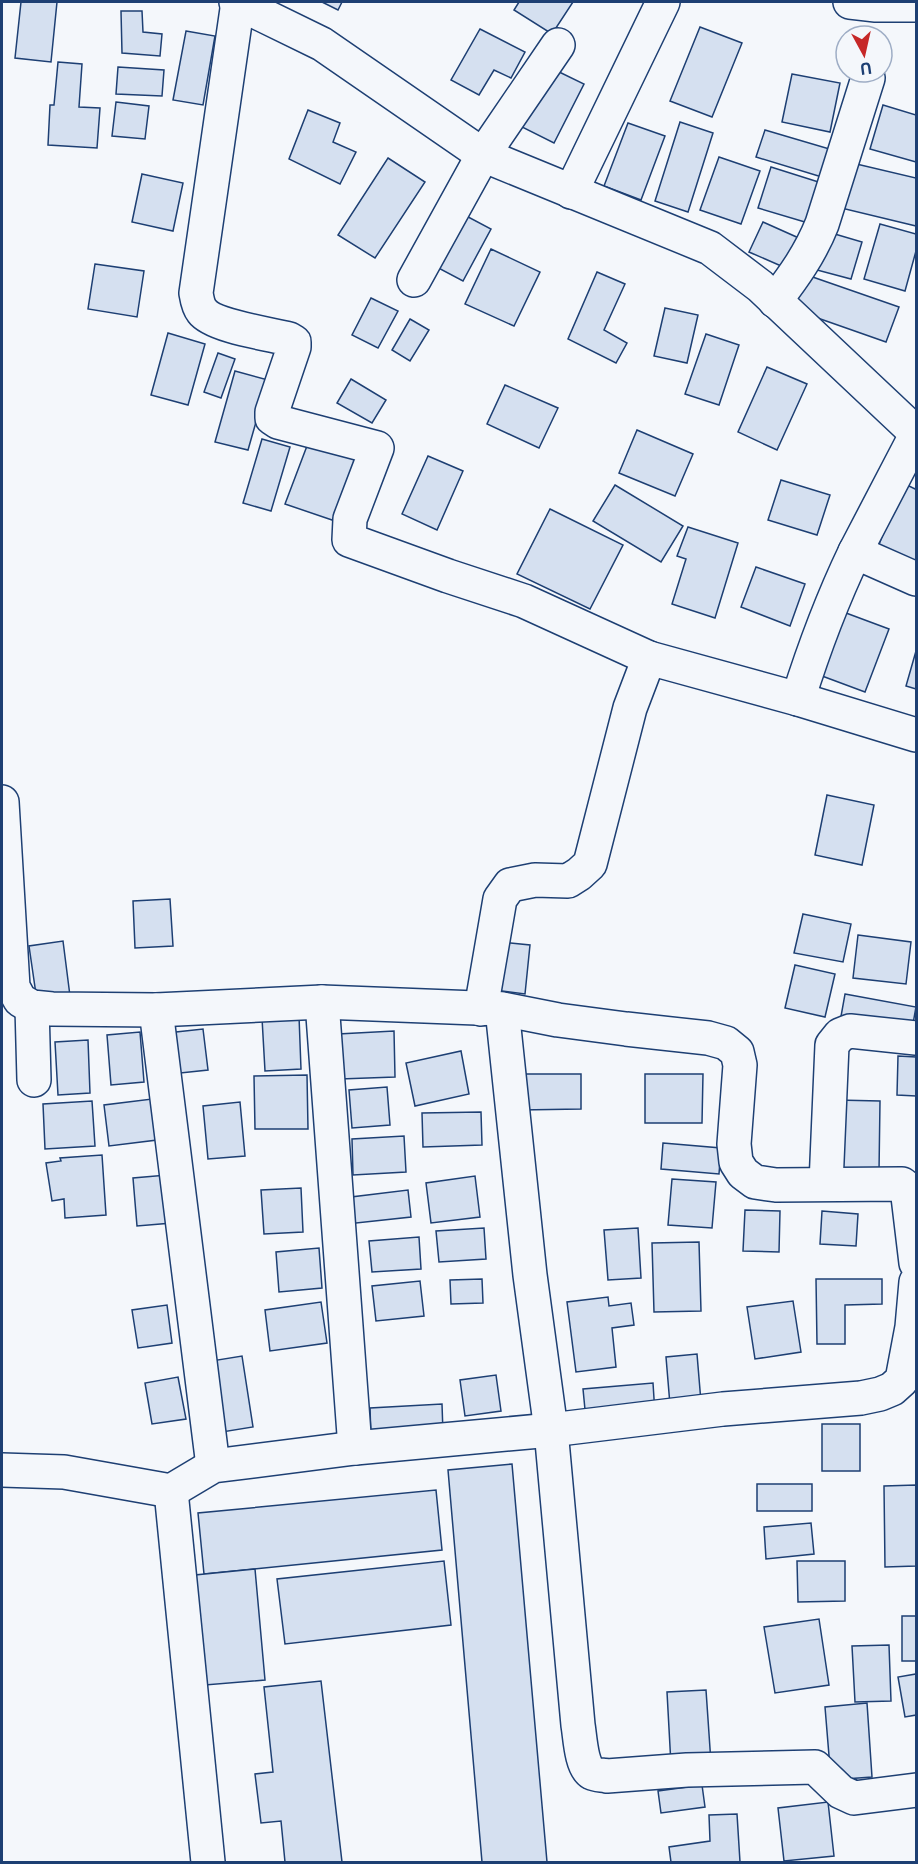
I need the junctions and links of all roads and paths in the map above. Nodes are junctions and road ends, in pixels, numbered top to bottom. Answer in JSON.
{"nodes":[{"id":1,"x":237,"y":2,"type":"edge"},
{"id":2,"x":663,"y":2,"type":"edge"},
{"id":3,"x":850,"y":2,"type":"edge"},
{"id":4,"x":916,"y":5,"type":"edge"},
{"id":5,"x":283,"y":12,"type":"edge"},
{"id":6,"x":558,"y":45,"type":"dead end"},
{"id":7,"x":866,"y":84,"type":"edge"},
{"id":8,"x":483,"y":154,"type":"junction"},
{"id":9,"x":572,"y":192,"type":"junction"},
{"id":10,"x":414,"y":280,"type":"dead end"},
{"id":11,"x":776,"y":301,"type":"junction"},
{"id":12,"x":916,"y":434,"type":"edge"},
{"id":13,"x":855,"y":552,"type":"junction"},
{"id":14,"x":916,"y":579,"type":"edge"},
{"id":15,"x":649,"y":658,"type":"junction"},
{"id":16,"x":798,"y":699,"type":"junction"},
{"id":17,"x":916,"y":735,"type":"edge"},
{"id":18,"x":2,"y":802,"type":"edge"},
{"id":19,"x":322,"y":1002,"type":"junction"},
{"id":20,"x":32,"y":1007,"type":"junction"},
{"id":21,"x":492,"y":1009,"type":"junction"},
{"id":22,"x":156,"y":1010,"type":"junction"},
{"id":23,"x":916,"y":1038,"type":"edge"},
{"id":24,"x":34,"y":1080,"type":"dead end"},
{"id":25,"x":826,"y":1184,"type":"junction"},
{"id":26,"x":916,"y":1263,"type":"edge"},
{"id":27,"x":916,"y":1282,"type":"edge"},
{"id":28,"x":909,"y":1383,"type":"edge"},
{"id":29,"x":551,"y":1430,"type":"junction"},
{"id":30,"x":355,"y":1448,"type":"junction"},
{"id":31,"x":213,"y":1466,"type":"junction"},
{"id":32,"x":2,"y":1470,"type":"edge"},
{"id":33,"x":171,"y":1491,"type":"junction"},
{"id":34,"x":916,"y":1790,"type":"edge"},
{"id":35,"x":208,"y":1863,"type":"edge"}],
"edges":[{"from":1,"to":5,"type":"street"},
{"from":1,"to":15,"type":"street"},
{"from":2,"to":9,"type":"street"},
{"from":3,"to":4,"type":"street"},
{"from":5,"to":8,"type":"street"},
{"from":6,"to":8,"type":"street"},
{"from":7,"to":11,"type":"street"},
{"from":8,"to":9,"type":"street"},
{"from":8,"to":10,"type":"street"},
{"from":9,"to":11,"type":"street"},
{"from":11,"to":12,"type":"street"},
{"from":12,"to":13,"type":"street"},
{"from":13,"to":14,"type":"street"},
{"from":13,"to":16,"type":"street"},
{"from":15,"to":16,"type":"street"},
{"from":15,"to":21,"type":"street"},
{"from":16,"to":17,"type":"street"},
{"from":18,"to":20,"type":"street"},
{"from":19,"to":21,"type":"street"},
{"from":19,"to":22,"type":"street"},
{"from":19,"to":30,"type":"street"},
{"from":20,"to":22,"type":"street"},
{"from":20,"to":24,"type":"street"},
{"from":21,"to":25,"type":"street"},
{"from":21,"to":29,"type":"street"},
{"from":22,"to":31,"type":"street"},
{"from":23,"to":25,"type":"street"},
{"from":25,"to":26,"type":"street"},
{"from":27,"to":28,"type":"street"},
{"from":28,"to":29,"type":"street"},
{"from":29,"to":30,"type":"street"},
{"from":29,"to":34,"type":"street"},
{"from":30,"to":31,"type":"street"},
{"from":31,"to":33,"type":"street"},
{"from":32,"to":33,"type":"street"},
{"from":33,"to":35,"type":"street"}]}
